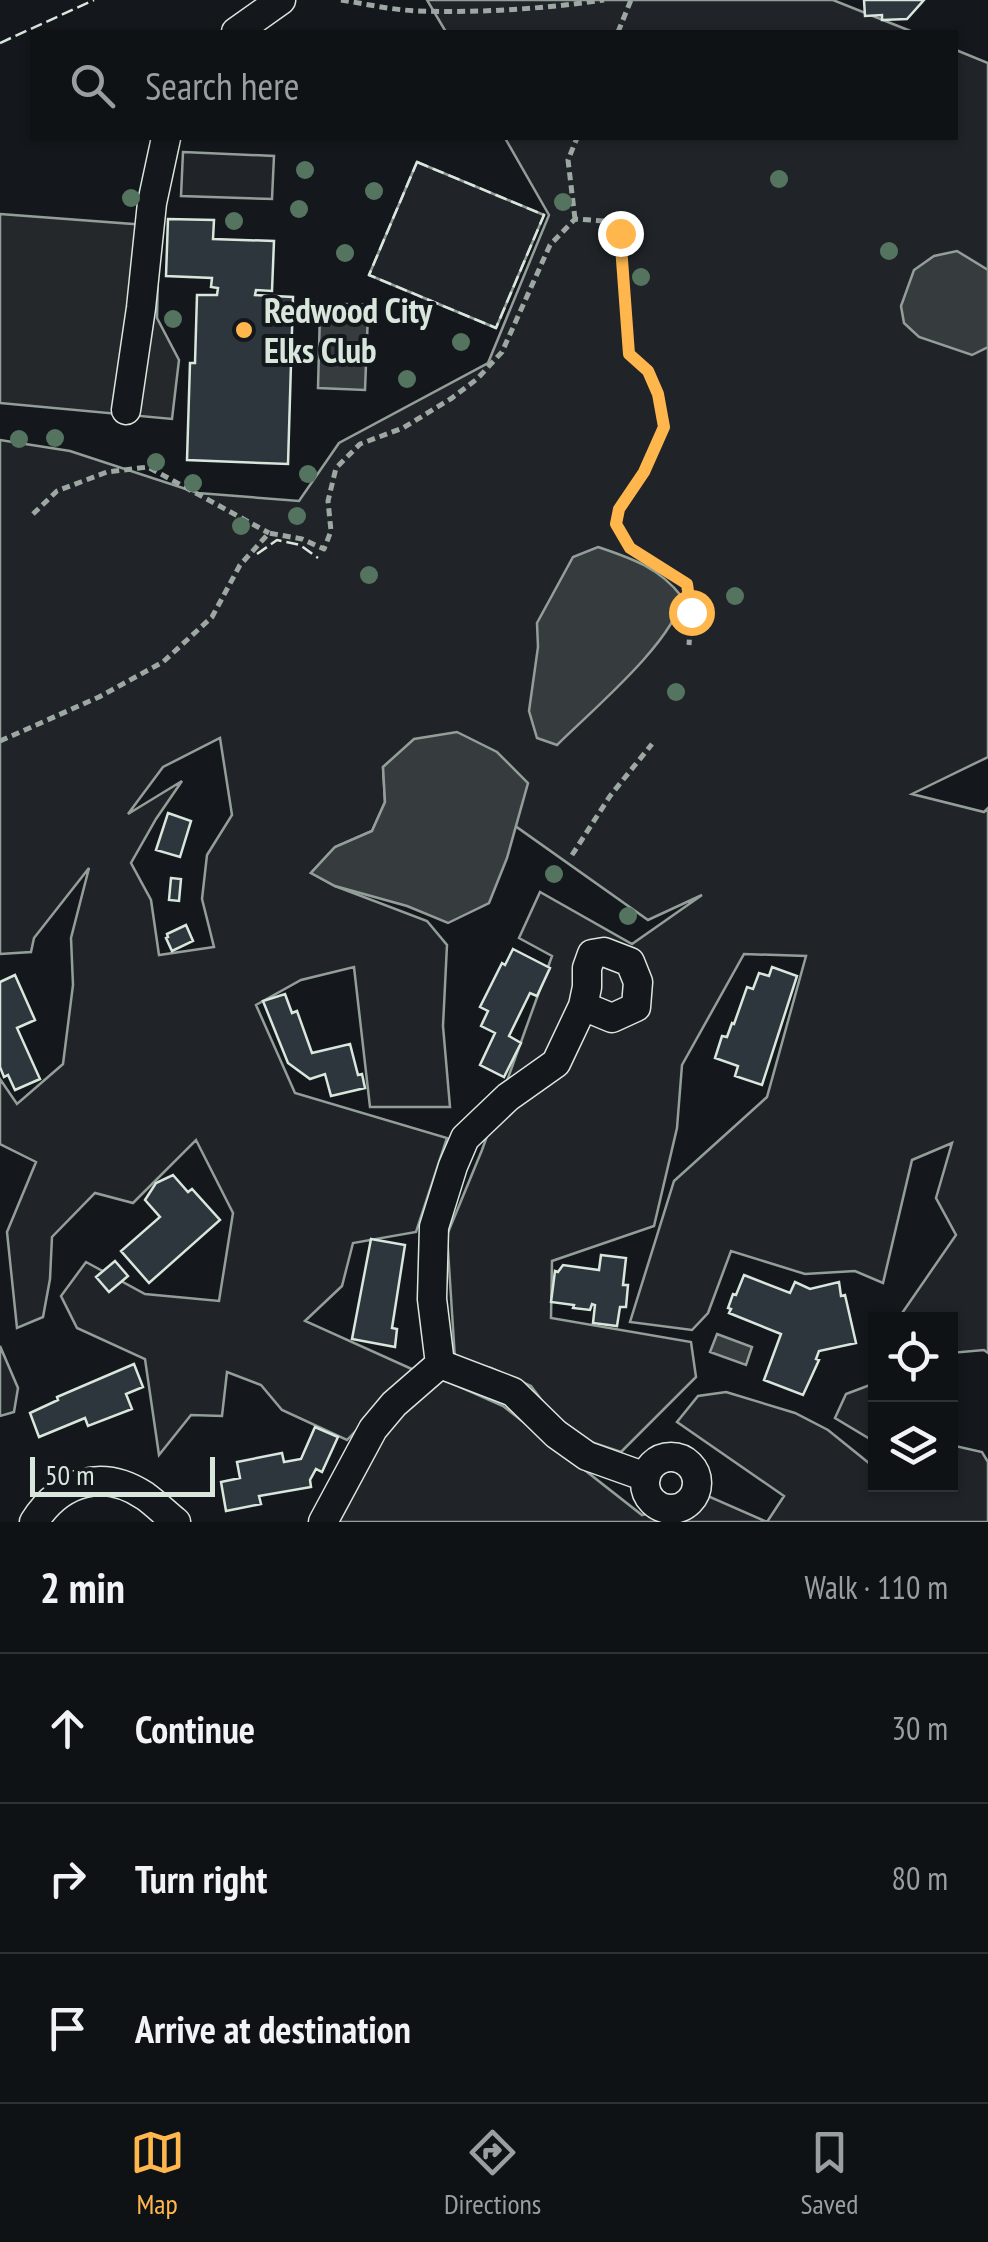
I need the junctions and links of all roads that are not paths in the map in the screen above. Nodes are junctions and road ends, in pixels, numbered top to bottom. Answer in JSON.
{"nodes":[{"id":1,"x":281,"y":0,"type":"edge"},
{"id":2,"x":239,"y":30,"type":"edge"},
{"id":3,"x":166,"y":140,"type":"edge"},
{"id":4,"x":126,"y":410,"type":"dead end"},
{"id":5,"x":583,"y":1006,"type":"dead end"},
{"id":6,"x":440,"y":1364,"type":"junction"},
{"id":7,"x":646,"y":1477,"type":"dead end"},
{"id":8,"x":34,"y":1522,"type":"edge"},
{"id":9,"x":176,"y":1522,"type":"edge"},
{"id":10,"x":323,"y":1522,"type":"edge"}],
"edges":[{"from":1,"to":2,"type":"street"},
{"from":3,"to":4,"type":"street"},
{"from":5,"to":6,"type":"street"},
{"from":6,"to":7,"type":"street"},
{"from":6,"to":10,"type":"street"},
{"from":8,"to":9,"type":"street"}]}
